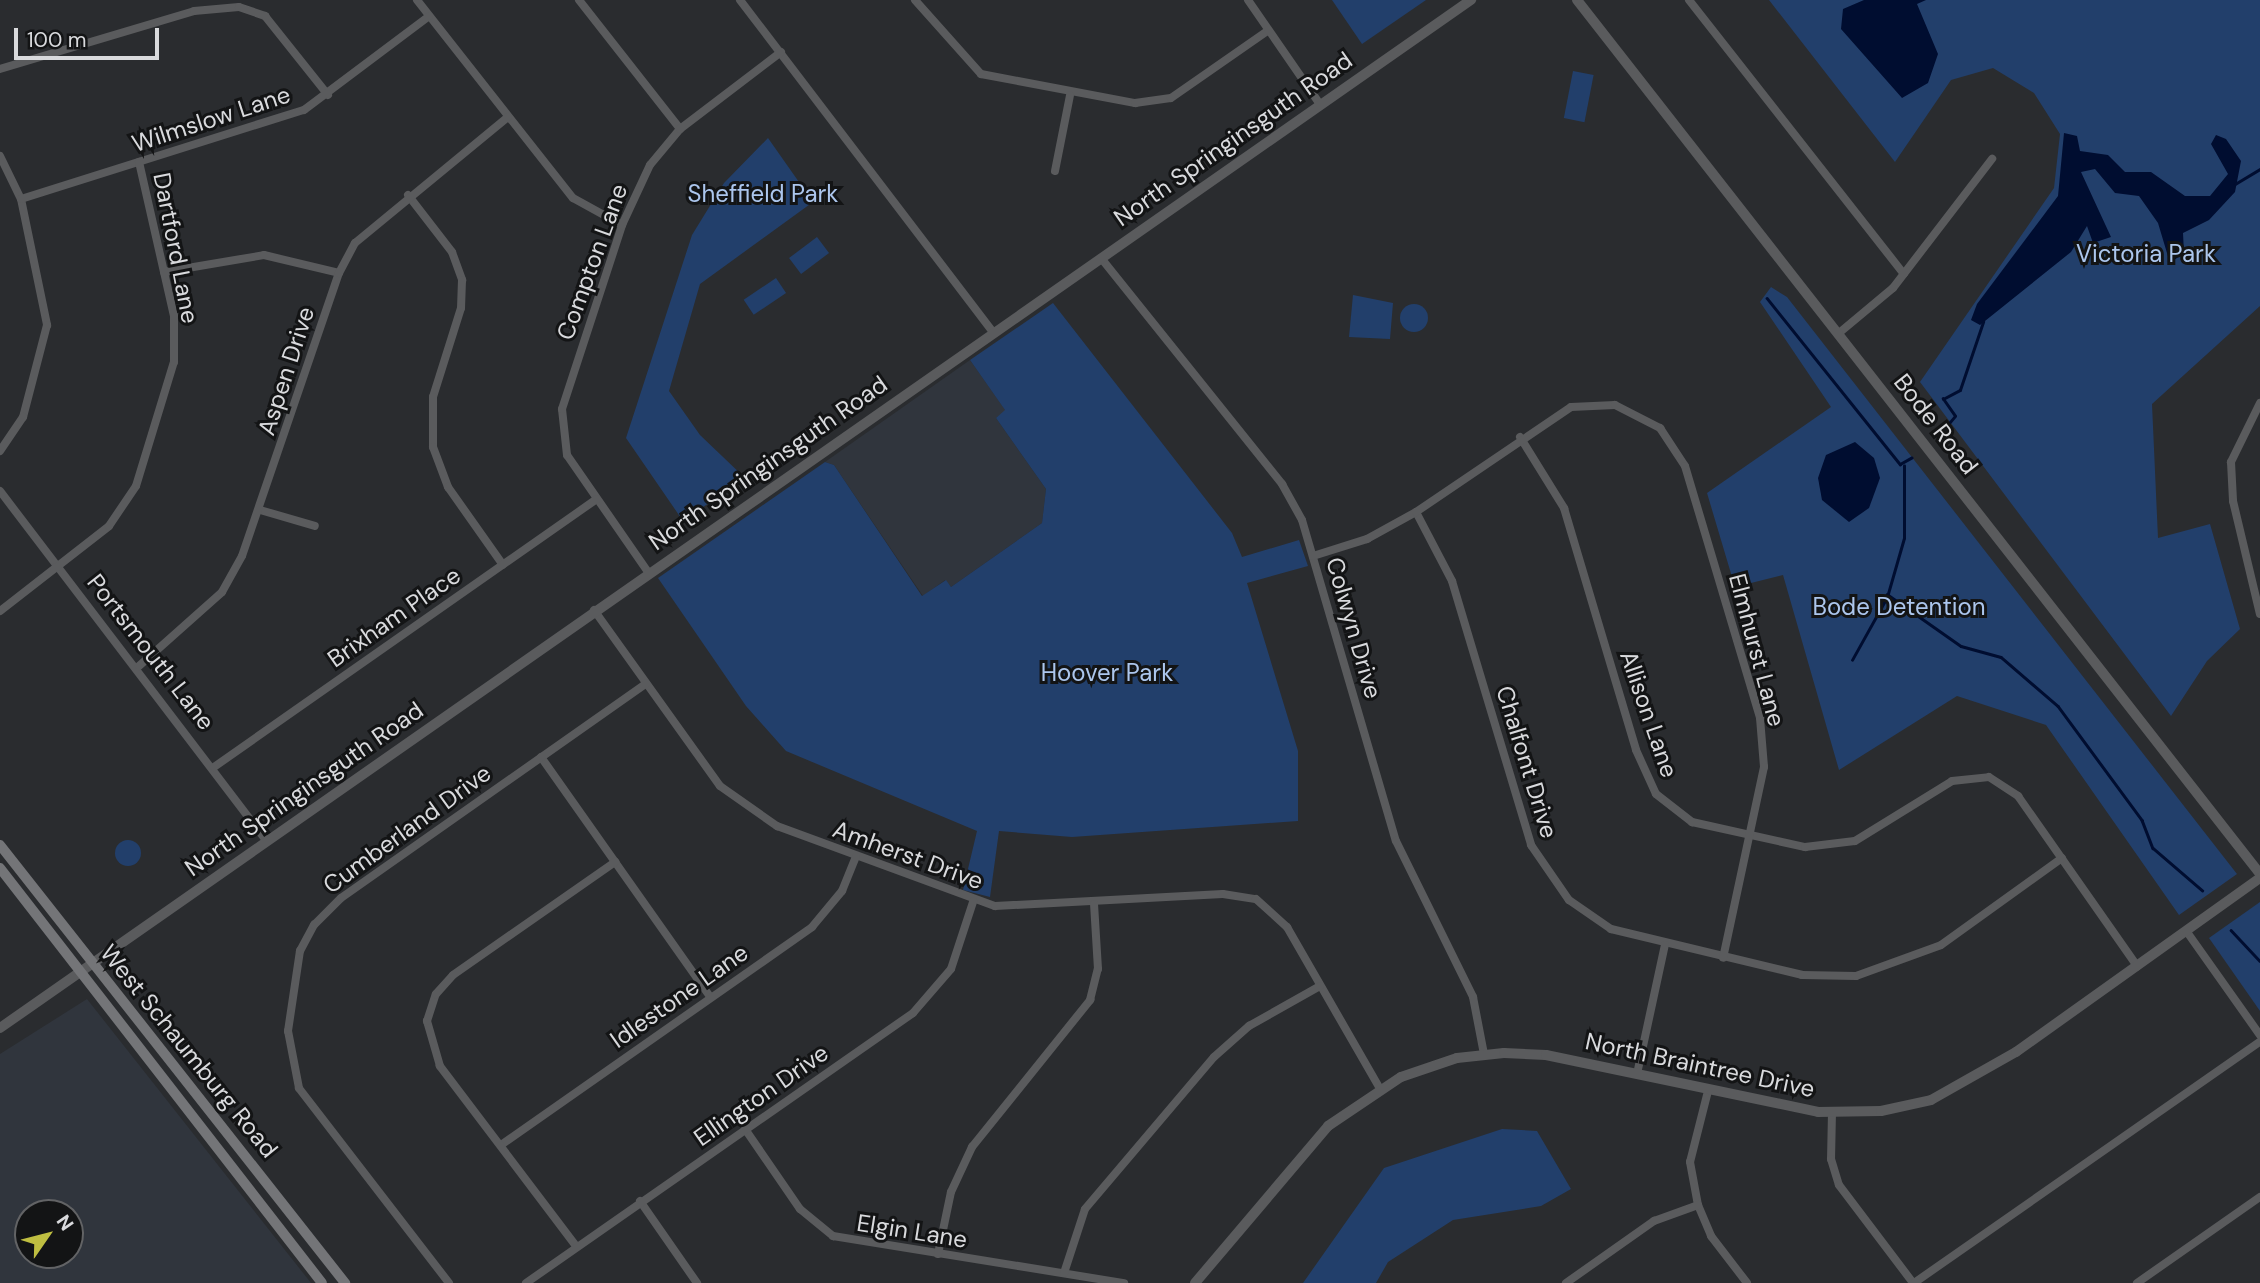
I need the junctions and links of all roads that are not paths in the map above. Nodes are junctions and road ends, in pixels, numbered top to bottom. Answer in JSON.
{"nodes":[{"id":1,"x":416,"y":0,"type":"edge"},
{"id":2,"x":579,"y":0,"type":"edge"},
{"id":3,"x":740,"y":0,"type":"edge"},
{"id":4,"x":915,"y":0,"type":"edge"},
{"id":5,"x":1248,"y":0,"type":"edge"},
{"id":6,"x":1471,"y":0,"type":"edge"},
{"id":7,"x":1577,"y":0,"type":"edge"},
{"id":8,"x":1689,"y":0,"type":"edge"},
{"id":9,"x":429,"y":16,"type":"junction"},
{"id":10,"x":1266,"y":32,"type":"junction"},
{"id":11,"x":781,"y":52,"type":"junction"},
{"id":12,"x":0,"y":69,"type":"edge"},
{"id":13,"x":328,"y":94,"type":"junction"},
{"id":14,"x":1070,"y":95,"type":"junction"},
{"id":15,"x":1319,"y":103,"type":"junction"},
{"id":16,"x":508,"y":117,"type":"junction"},
{"id":17,"x":680,"y":129,"type":"junction"},
{"id":18,"x":0,"y":156,"type":"edge"},
{"id":19,"x":1992,"y":159,"type":"dead end"},
{"id":20,"x":139,"y":162,"type":"junction"},
{"id":21,"x":1055,"y":171,"type":"dead end"},
{"id":22,"x":408,"y":195,"type":"junction"},
{"id":23,"x":22,"y":199,"type":"junction"},
{"id":24,"x":622,"y":225,"type":"junction"},
{"id":25,"x":1101,"y":258,"type":"junction"},
{"id":26,"x":164,"y":272,"type":"junction"},
{"id":27,"x":338,"y":273,"type":"junction"},
{"id":28,"x":1904,"y":274,"type":"junction"},
{"id":29,"x":993,"y":332,"type":"junction"},
{"id":30,"x":1839,"y":333,"type":"junction"},
{"id":31,"x":2260,"y":404,"type":"edge"},
{"id":32,"x":1520,"y":437,"type":"junction"},
{"id":33,"x":0,"y":451,"type":"edge"},
{"id":34,"x":0,"y":491,"type":"edge"},
{"id":35,"x":597,"y":499,"type":"junction"},
{"id":36,"x":260,"y":510,"type":"junction"},
{"id":37,"x":1416,"y":512,"type":"junction"},
{"id":38,"x":315,"y":526,"type":"dead end"},
{"id":39,"x":1313,"y":556,"type":"junction"},
{"id":40,"x":60,"y":565,"type":"junction"},
{"id":41,"x":503,"y":565,"type":"junction"},
{"id":42,"x":648,"y":572,"type":"junction"},
{"id":43,"x":594,"y":610,"type":"junction"},
{"id":44,"x":0,"y":611,"type":"edge"},
{"id":45,"x":2260,"y":614,"type":"edge"},
{"id":46,"x":139,"y":666,"type":"junction"},
{"id":47,"x":646,"y":684,"type":"junction"},
{"id":48,"x":541,"y":757,"type":"junction"},
{"id":49,"x":214,"y":767,"type":"junction"},
{"id":50,"x":1751,"y":836,"type":"junction"},
{"id":51,"x":266,"y":840,"type":"junction"},
{"id":52,"x":0,"y":845,"type":"edge"},
{"id":53,"x":856,"y":858,"type":"junction"},
{"id":54,"x":2062,"y":858,"type":"junction"},
{"id":55,"x":615,"y":862,"type":"junction"},
{"id":56,"x":0,"y":868,"type":"edge"},
{"id":57,"x":2260,"y":876,"type":"edge"},
{"id":58,"x":973,"y":902,"type":"junction"},
{"id":59,"x":1094,"y":904,"type":"junction"},
{"id":60,"x":2187,"y":932,"type":"junction"},
{"id":61,"x":1665,"y":945,"type":"junction"},
{"id":62,"x":1723,"y":958,"type":"junction"},
{"id":63,"x":93,"y":965,"type":"junction"},
{"id":64,"x":2137,"y":966,"type":"junction"},
{"id":65,"x":81,"y":973,"type":"junction"},
{"id":66,"x":1320,"y":986,"type":"junction"},
{"id":67,"x":710,"y":997,"type":"junction"},
{"id":68,"x":0,"y":1028,"type":"edge"},
{"id":69,"x":2260,"y":1035,"type":"edge"},
{"id":70,"x":2260,"y":1042,"type":"edge"},
{"id":71,"x":1484,"y":1054,"type":"junction"},
{"id":72,"x":1637,"y":1074,"type":"junction"},
{"id":73,"x":1379,"y":1087,"type":"junction"},
{"id":74,"x":1708,"y":1091,"type":"junction"},
{"id":75,"x":1832,"y":1112,"type":"junction"},
{"id":76,"x":745,"y":1129,"type":"junction"},
{"id":77,"x":500,"y":1145,"type":"junction"},
{"id":78,"x":2260,"y":1197,"type":"edge"},
{"id":79,"x":640,"y":1201,"type":"junction"},
{"id":80,"x":1698,"y":1205,"type":"junction"},
{"id":81,"x":576,"y":1246,"type":"junction"},
{"id":82,"x":938,"y":1254,"type":"junction"},
{"id":83,"x":1064,"y":1273,"type":"junction"},
{"id":84,"x":322,"y":1283,"type":"edge"},
{"id":85,"x":345,"y":1283,"type":"edge"},
{"id":86,"x":449,"y":1283,"type":"edge"},
{"id":87,"x":527,"y":1283,"type":"edge"},
{"id":88,"x":697,"y":1283,"type":"edge"},
{"id":89,"x":1124,"y":1283,"type":"edge"},
{"id":90,"x":1195,"y":1283,"type":"edge"},
{"id":91,"x":1566,"y":1283,"type":"edge"},
{"id":92,"x":1747,"y":1283,"type":"edge"},
{"id":93,"x":1914,"y":1283,"type":"edge"},
{"id":94,"x":2137,"y":1283,"type":"edge"}],
"edges":[{"from":1,"to":9,"type":"street"},
{"from":2,"to":17,"type":"street"},
{"from":3,"to":11,"type":"street"},
{"from":4,"to":14,"type":"street"},
{"from":5,"to":10,"type":"street"},
{"from":6,"to":15,"type":"street","name":"North Springinsguth Road"},
{"from":7,"to":30,"type":"street","name":"Bode Road"},
{"from":8,"to":28,"type":"street"},
{"from":9,"to":13,"type":"street","name":"Wilmslow Lane"},
{"from":9,"to":16,"type":"street"},
{"from":10,"to":14,"type":"street"},
{"from":10,"to":15,"type":"street"},
{"from":11,"to":17,"type":"street","name":"Compton Lane"},
{"from":11,"to":29,"type":"street"},
{"from":12,"to":13,"type":"street"},
{"from":13,"to":20,"type":"street","name":"Wilmslow Lane"},
{"from":14,"to":21,"type":"street"},
{"from":15,"to":25,"type":"street","name":"North Springinsguth Road"},
{"from":16,"to":22,"type":"street","name":"Aspen Drive"},
{"from":16,"to":24,"type":"street"},
{"from":17,"to":24,"type":"street","name":"Compton Lane"},
{"from":18,"to":23,"type":"street"},
{"from":19,"to":28,"type":"street"},
{"from":20,"to":23,"type":"street","name":"Wilmslow Lane"},
{"from":20,"to":26,"type":"street","name":"Dartford Lane"},
{"from":22,"to":27,"type":"street","name":"Aspen Drive"},
{"from":22,"to":41,"type":"street"},
{"from":23,"to":33,"type":"street"},
{"from":24,"to":35,"type":"street","name":"Compton Lane"},
{"from":25,"to":29,"type":"street","name":"North Springinsguth Road"},
{"from":25,"to":39,"type":"street","name":"Colwyn Drive"},
{"from":26,"to":27,"type":"street"},
{"from":26,"to":40,"type":"street","name":"Dartford Lane"},
{"from":27,"to":36,"type":"street","name":"Aspen Drive"},
{"from":28,"to":30,"type":"street"},
{"from":29,"to":42,"type":"street","name":"North Springinsguth Road"},
{"from":30,"to":57,"type":"street","name":"Bode Road"},
{"from":31,"to":45,"type":"street"},
{"from":32,"to":37,"type":"street"},
{"from":32,"to":50,"type":"street","name":"Allison Lane"},
{"from":32,"to":50,"type":"street","name":"Elmhurst Lane"},
{"from":34,"to":40,"type":"street","name":"Portsmouth Lane"},
{"from":35,"to":41,"type":"street","name":"Brixham Place"},
{"from":35,"to":42,"type":"street"},
{"from":36,"to":38,"type":"street"},
{"from":36,"to":46,"type":"street","name":"Aspen Drive"},
{"from":37,"to":39,"type":"street"},
{"from":37,"to":61,"type":"street","name":"Chalfont Drive"},
{"from":39,"to":71,"type":"street","name":"Colwyn Drive"},
{"from":40,"to":44,"type":"street","name":"Dartford Lane"},
{"from":40,"to":46,"type":"street","name":"Portsmouth Lane"},
{"from":41,"to":49,"type":"street","name":"Brixham Place"},
{"from":42,"to":43,"type":"street","name":"North Springinsguth Road"},
{"from":43,"to":47,"type":"street","name":"Amherst Drive"},
{"from":43,"to":51,"type":"street","name":"North Springinsguth Road"},
{"from":46,"to":49,"type":"street","name":"Portsmouth Lane"},
{"from":47,"to":48,"type":"street","name":"Cumberland Drive"},
{"from":47,"to":53,"type":"street","name":"Amherst Drive"},
{"from":48,"to":55,"type":"street"},
{"from":48,"to":86,"type":"street","name":"Cumberland Drive"},
{"from":49,"to":51,"type":"street","name":"Portsmouth Lane"},
{"from":50,"to":54,"type":"street","name":"Allison Lane"},
{"from":50,"to":62,"type":"street","name":"Elmhurst Lane"},
{"from":51,"to":63,"type":"street","name":"North Springinsguth Road"},
{"from":52,"to":63,"type":"main road","name":"West Schaumburg Road"},
{"from":53,"to":58,"type":"street","name":"Amherst Drive"},
{"from":53,"to":67,"type":"street","name":"Idlestone Lane"},
{"from":54,"to":62,"type":"street","name":"Chalfont Drive"},
{"from":54,"to":64,"type":"street","name":"Allison Lane"},
{"from":55,"to":67,"type":"street"},
{"from":55,"to":77,"type":"street"},
{"from":56,"to":65,"type":"main road","name":"West Schaumburg Road"},
{"from":57,"to":60,"type":"street","name":"North Braintree Drive"},
{"from":58,"to":59,"type":"street","name":"Amherst Drive"},
{"from":58,"to":76,"type":"street","name":"Ellington Drive"},
{"from":59,"to":66,"type":"street","name":"Amherst Drive"},
{"from":59,"to":82,"type":"street"},
{"from":60,"to":64,"type":"street","name":"North Braintree Drive"},
{"from":60,"to":69,"type":"street"},
{"from":61,"to":62,"type":"street","name":"Chalfont Drive"},
{"from":61,"to":72,"type":"street"},
{"from":63,"to":65,"type":"street","name":"North Springinsguth Road"},
{"from":63,"to":85,"type":"main road","name":"West Schaumburg Road"},
{"from":64,"to":75,"type":"street","name":"North Braintree Drive"},
{"from":65,"to":68,"type":"street","name":"North Springinsguth Road"},
{"from":65,"to":84,"type":"main road","name":"West Schaumburg Road"},
{"from":66,"to":73,"type":"street","name":"Amherst Drive"},
{"from":66,"to":83,"type":"street"},
{"from":67,"to":77,"type":"street","name":"Idlestone Lane"},
{"from":70,"to":93,"type":"street"},
{"from":71,"to":72,"type":"street","name":"North Braintree Drive"},
{"from":71,"to":73,"type":"street","name":"North Braintree Drive"},
{"from":72,"to":74,"type":"street","name":"North Braintree Drive"},
{"from":73,"to":90,"type":"street","name":"North Braintree Drive"},
{"from":74,"to":75,"type":"street","name":"North Braintree Drive"},
{"from":74,"to":80,"type":"street"},
{"from":75,"to":93,"type":"street"},
{"from":76,"to":79,"type":"street","name":"Ellington Drive"},
{"from":76,"to":82,"type":"street","name":"Elgin Lane"},
{"from":77,"to":81,"type":"street"},
{"from":78,"to":94,"type":"street"},
{"from":79,"to":81,"type":"street","name":"Ellington Drive"},
{"from":79,"to":88,"type":"street"},
{"from":80,"to":91,"type":"street"},
{"from":80,"to":92,"type":"street"},
{"from":81,"to":87,"type":"street","name":"Ellington Drive"},
{"from":82,"to":83,"type":"street","name":"Elgin Lane"},
{"from":83,"to":89,"type":"street","name":"Elgin Lane"}]}
